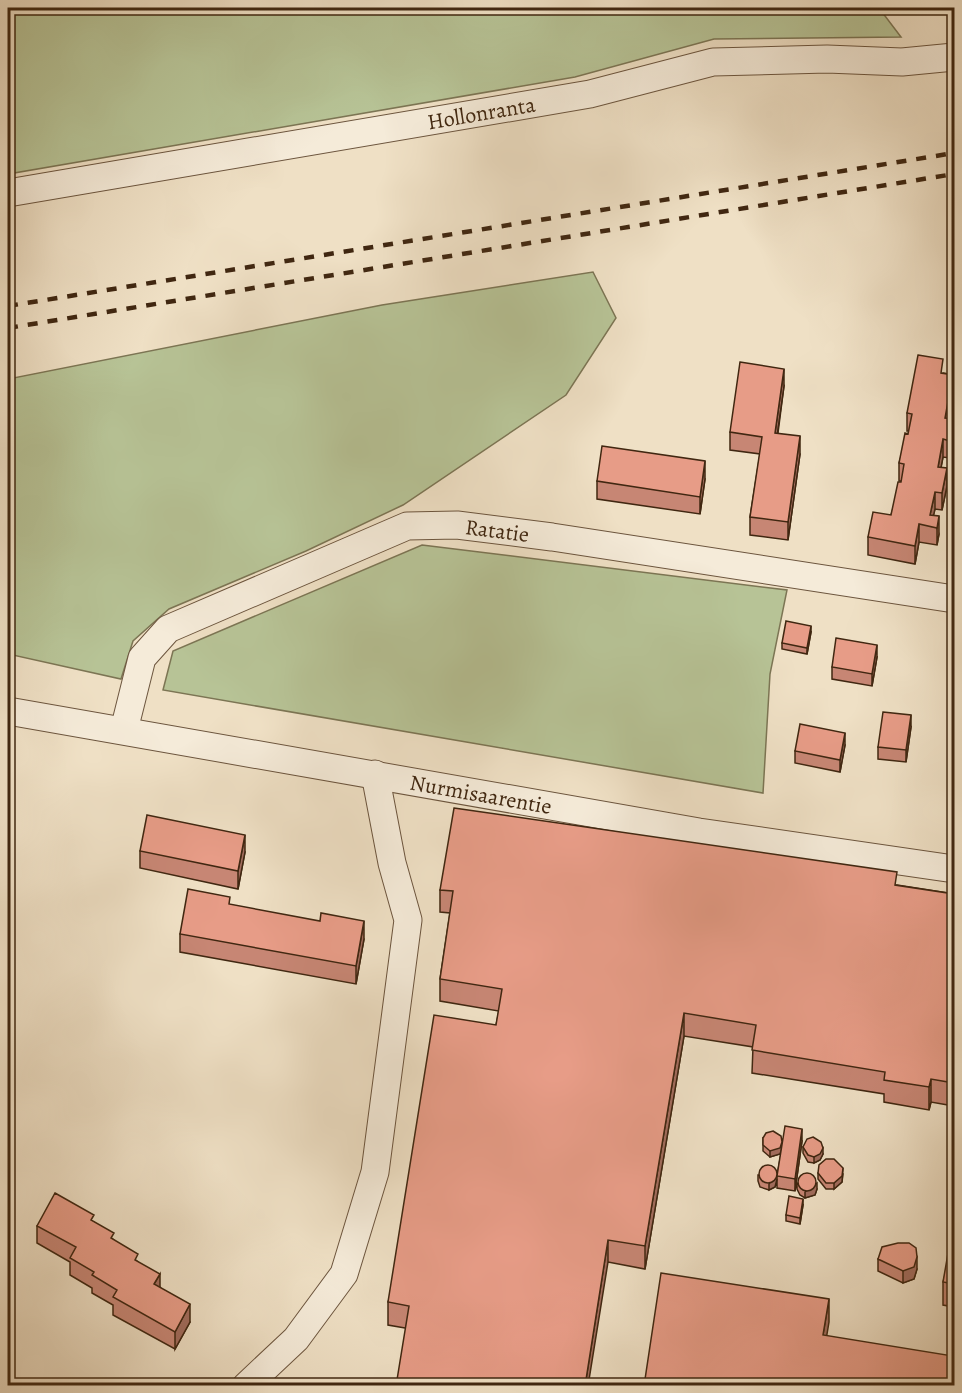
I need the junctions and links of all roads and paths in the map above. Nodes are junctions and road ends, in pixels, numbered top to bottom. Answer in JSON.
{"nodes":[{"id":1,"x":954,"y":57,"type":"edge"},
{"id":2,"x":8,"y":193,"type":"edge"},
{"id":3,"x":954,"y":599,"type":"edge"},
{"id":4,"x":8,"y":711,"type":"edge"},
{"id":5,"x":124,"y":730,"type":"junction"},
{"id":6,"x":375,"y":774,"type":"junction"},
{"id":7,"x":954,"y":869,"type":"edge"},
{"id":8,"x":246,"y":1386,"type":"edge"}],
"edges":[{"from":1,"to":2,"type":"street","name":"Hollonranta"},
{"from":3,"to":5,"type":"street","name":"Ratatie"},
{"from":4,"to":5,"type":"street","name":"Nurmisaarentie"},
{"from":5,"to":6,"type":"street","name":"Nurmisaarentie"},
{"from":6,"to":7,"type":"street","name":"Nurmisaarentie"},
{"from":6,"to":8,"type":"street"}]}
